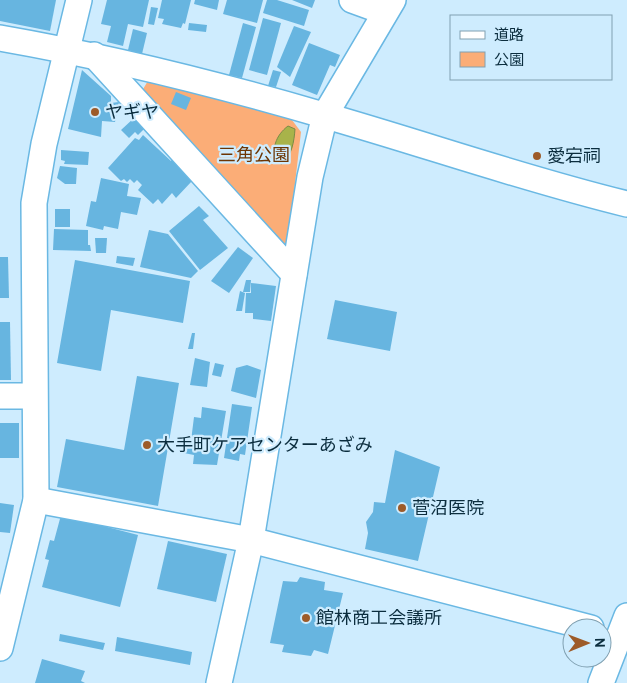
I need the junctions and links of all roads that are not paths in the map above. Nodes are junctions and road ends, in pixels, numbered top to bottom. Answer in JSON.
{"nodes":[{"id":1,"x":79,"y":0,"type":"edge"},
{"id":2,"x":352,"y":0,"type":"edge"},
{"id":3,"x":389,"y":6,"type":"edge"},
{"id":4,"x":0,"y":38,"type":"edge"},
{"id":5,"x":68,"y":50,"type":"junction"},
{"id":6,"x":94,"y":55,"type":"junction"},
{"id":7,"x":325,"y":115,"type":"junction"},
{"id":8,"x":627,"y":204,"type":"edge"},
{"id":9,"x":294,"y":274,"type":"junction"},
{"id":10,"x":0,"y":396,"type":"edge"},
{"id":11,"x":34,"y":396,"type":"junction"},
{"id":12,"x":36,"y":500,"type":"junction"},
{"id":13,"x":251,"y":540,"type":"junction"},
{"id":14,"x":562,"y":620,"type":"edge"},
{"id":15,"x":616,"y":627,"type":"edge"},
{"id":16,"x":0,"y":648,"type":"edge"},
{"id":17,"x":218,"y":683,"type":"edge"},
{"id":18,"x":601,"y":683,"type":"edge"}],
"edges":[{"from":1,"to":5,"type":"street"},
{"from":2,"to":3,"type":"street"},
{"from":3,"to":7,"type":"street"},
{"from":4,"to":5,"type":"street"},
{"from":5,"to":6,"type":"street"},
{"from":5,"to":11,"type":"street"},
{"from":6,"to":7,"type":"street"},
{"from":6,"to":9,"type":"street"},
{"from":7,"to":8,"type":"street"},
{"from":7,"to":9,"type":"street"},
{"from":9,"to":13,"type":"street"},
{"from":10,"to":11,"type":"street"},
{"from":11,"to":12,"type":"street"},
{"from":12,"to":13,"type":"street"},
{"from":12,"to":16,"type":"street"},
{"from":13,"to":14,"type":"street"},
{"from":13,"to":17,"type":"street"},
{"from":15,"to":18,"type":"street"}]}
